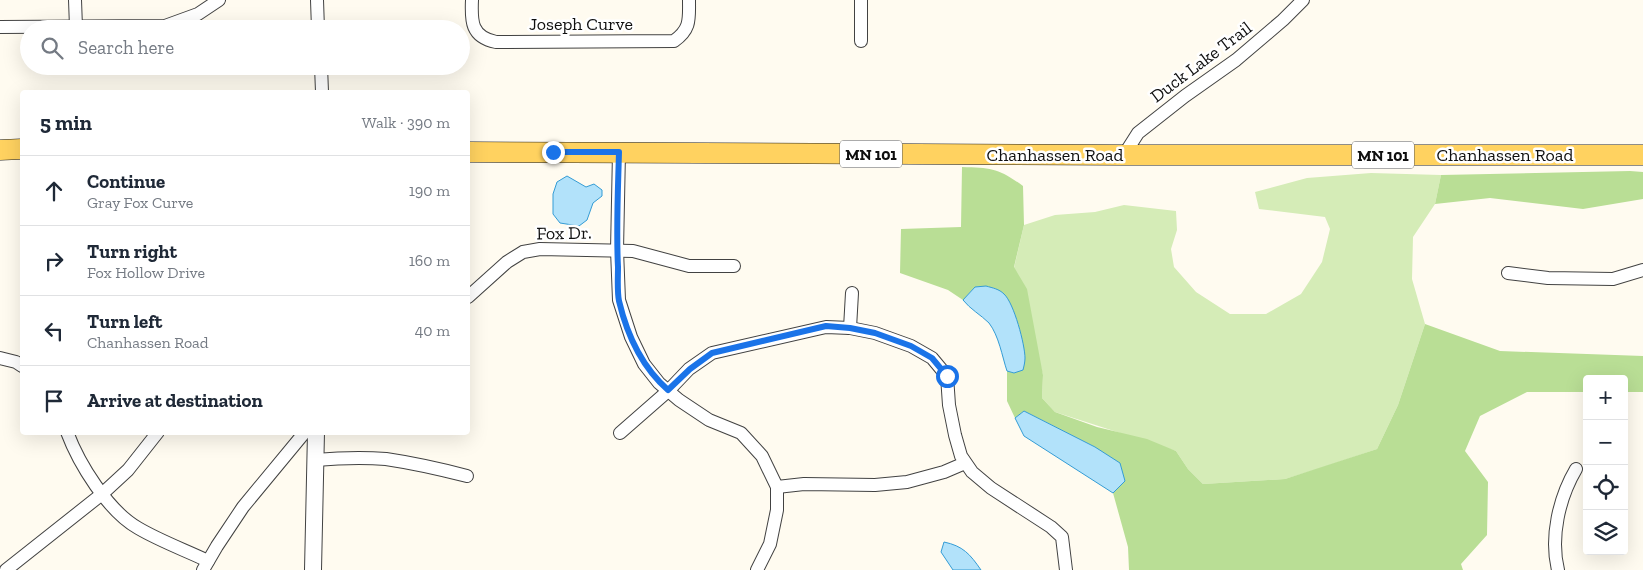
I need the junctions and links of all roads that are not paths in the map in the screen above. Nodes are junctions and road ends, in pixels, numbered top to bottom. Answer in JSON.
{"nodes":[{"id":1,"x":75,"y":0,"type":"edge"},
{"id":2,"x":219,"y":0,"type":"edge"},
{"id":3,"x":317,"y":0,"type":"edge"},
{"id":4,"x":472,"y":0,"type":"edge"},
{"id":5,"x":689,"y":0,"type":"edge"},
{"id":6,"x":861,"y":0,"type":"edge"},
{"id":7,"x":1304,"y":0,"type":"edge"},
{"id":8,"x":76,"y":20,"type":"edge"},
{"id":9,"x":182,"y":20,"type":"edge"},
{"id":10,"x":318,"y":20,"type":"edge"},
{"id":11,"x":0,"y":27,"type":"edge"},
{"id":12,"x":20,"y":27,"type":"edge"},
{"id":13,"x":860,"y":41,"type":"dead end"},
{"id":14,"x":321,"y":75,"type":"edge"},
{"id":15,"x":322,"y":90,"type":"edge"},
{"id":16,"x":0,"y":148,"type":"edge"},
{"id":17,"x":20,"y":149,"type":"edge"},
{"id":18,"x":470,"y":152,"type":"edge"},
{"id":19,"x":619,"y":152,"type":"junction"},
{"id":20,"x":1124,"y":155,"type":"junction"},
{"id":21,"x":1643,"y":155,"type":"edge"},
{"id":22,"x":617,"y":250,"type":"junction"},
{"id":23,"x":734,"y":266,"type":"dead end"},
{"id":24,"x":1643,"y":270,"type":"edge"},
{"id":25,"x":1508,"y":273,"type":"dead end"},
{"id":26,"x":852,"y":293,"type":"dead end"},
{"id":27,"x":470,"y":295,"type":"edge"},
{"id":28,"x":850,"y":328,"type":"junction"},
{"id":29,"x":0,"y":354,"type":"edge"},
{"id":30,"x":20,"y":365,"type":"edge"},
{"id":31,"x":668,"y":390,"type":"junction"},
{"id":32,"x":620,"y":432,"type":"dead end"},
{"id":33,"x":68,"y":435,"type":"edge"},
{"id":34,"x":156,"y":435,"type":"edge"},
{"id":35,"x":303,"y":435,"type":"edge"},
{"id":36,"x":316,"y":435,"type":"edge"},
{"id":37,"x":315,"y":460,"type":"junction"},
{"id":38,"x":965,"y":462,"type":"junction"},
{"id":39,"x":1576,"y":469,"type":"dead end"},
{"id":40,"x":466,"y":476,"type":"dead end"},
{"id":41,"x":777,"y":487,"type":"junction"},
{"id":42,"x":102,"y":494,"type":"junction"},
{"id":43,"x":205,"y":565,"type":"edge"},
{"id":44,"x":6,"y":570,"type":"edge"},
{"id":45,"x":313,"y":570,"type":"edge"},
{"id":46,"x":757,"y":570,"type":"edge"},
{"id":47,"x":1066,"y":570,"type":"edge"},
{"id":48,"x":1558,"y":570,"type":"edge"}],
"edges":[{"from":1,"to":8,"type":"street"},
{"from":2,"to":9,"type":"street"},
{"from":3,"to":10,"type":"street"},
{"from":4,"to":5,"type":"street","name":"Joseph Curve"},
{"from":6,"to":13,"type":"street"},
{"from":7,"to":20,"type":"street","name":"Duck Lake Trail"},
{"from":11,"to":12,"type":"street"},
{"from":14,"to":15,"type":"street"},
{"from":16,"to":17,"type":"main road"},
{"from":18,"to":19,"type":"main road","name":"Chanhassen Road","number":"MN 101"},
{"from":19,"to":20,"type":"main road","name":"Chanhassen Road","number":"MN 101"},
{"from":19,"to":22,"type":"street"},
{"from":20,"to":21,"type":"main road","name":"Chanhassen Road","number":"MN 101"},
{"from":22,"to":23,"type":"street","name":"Fox Dr."},
{"from":22,"to":27,"type":"street","name":"Fox Dr."},
{"from":22,"to":31,"type":"street"},
{"from":24,"to":25,"type":"street"},
{"from":26,"to":28,"type":"street"},
{"from":28,"to":31,"type":"street"},
{"from":28,"to":38,"type":"street"},
{"from":29,"to":30,"type":"street"},
{"from":31,"to":32,"type":"street"},
{"from":31,"to":41,"type":"street"},
{"from":33,"to":42,"type":"street"},
{"from":34,"to":42,"type":"street"},
{"from":35,"to":43,"type":"street"},
{"from":36,"to":37,"type":"street"},
{"from":37,"to":40,"type":"street"},
{"from":37,"to":45,"type":"street"},
{"from":38,"to":41,"type":"street"},
{"from":38,"to":47,"type":"street"},
{"from":39,"to":48,"type":"street"},
{"from":41,"to":46,"type":"street"},
{"from":42,"to":43,"type":"street"},
{"from":42,"to":44,"type":"street"}]}
